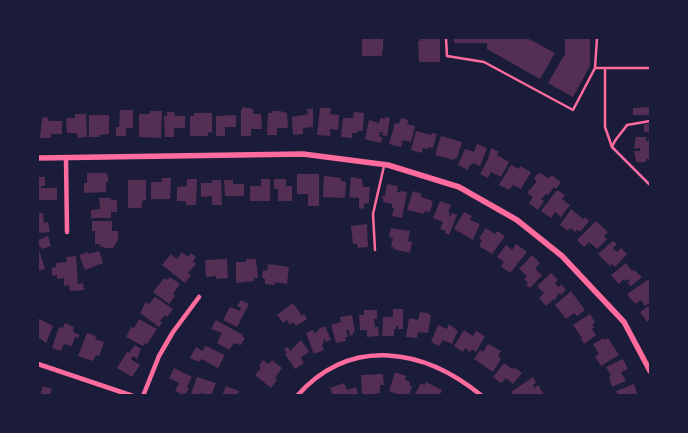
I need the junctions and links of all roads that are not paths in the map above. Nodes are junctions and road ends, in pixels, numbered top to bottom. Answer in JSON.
{"nodes":[{"id":1,"x":446,"y":38,"type":"edge"},
{"id":2,"x":597,"y":38,"type":"edge"},
{"id":3,"x":595,"y":68,"type":"junction"},
{"id":4,"x":605,"y":68,"type":"junction"},
{"id":5,"x":650,"y":68,"type":"edge"},
{"id":6,"x":650,"y":121,"type":"edge"},
{"id":7,"x":612,"y":147,"type":"junction"},
{"id":8,"x":38,"y":158,"type":"edge"},
{"id":9,"x":66,"y":158,"type":"junction"},
{"id":10,"x":385,"y":164,"type":"junction"},
{"id":11,"x":650,"y":185,"type":"edge"},
{"id":12,"x":67,"y":232,"type":"dead end"},
{"id":13,"x":375,"y":250,"type":"dead end"},
{"id":14,"x":199,"y":296,"type":"dead end"},
{"id":15,"x":38,"y":364,"type":"edge"},
{"id":16,"x":650,"y":371,"type":"edge"},
{"id":17,"x":133,"y":396,"type":"edge"},
{"id":18,"x":143,"y":396,"type":"edge"},
{"id":19,"x":297,"y":396,"type":"edge"},
{"id":20,"x":482,"y":396,"type":"edge"}],
"edges":[{"from":1,"to":3,"type":"lane"},
{"from":2,"to":3,"type":"lane"},
{"from":3,"to":4,"type":"lane"},
{"from":4,"to":5,"type":"lane"},
{"from":4,"to":7,"type":"lane"},
{"from":6,"to":7,"type":"lane"},
{"from":7,"to":11,"type":"lane"},
{"from":8,"to":9,"type":"street"},
{"from":9,"to":10,"type":"street"},
{"from":9,"to":12,"type":"street"},
{"from":10,"to":13,"type":"lane"},
{"from":10,"to":16,"type":"street"},
{"from":14,"to":18,"type":"street"},
{"from":15,"to":17,"type":"street"},
{"from":19,"to":20,"type":"street"}]}
